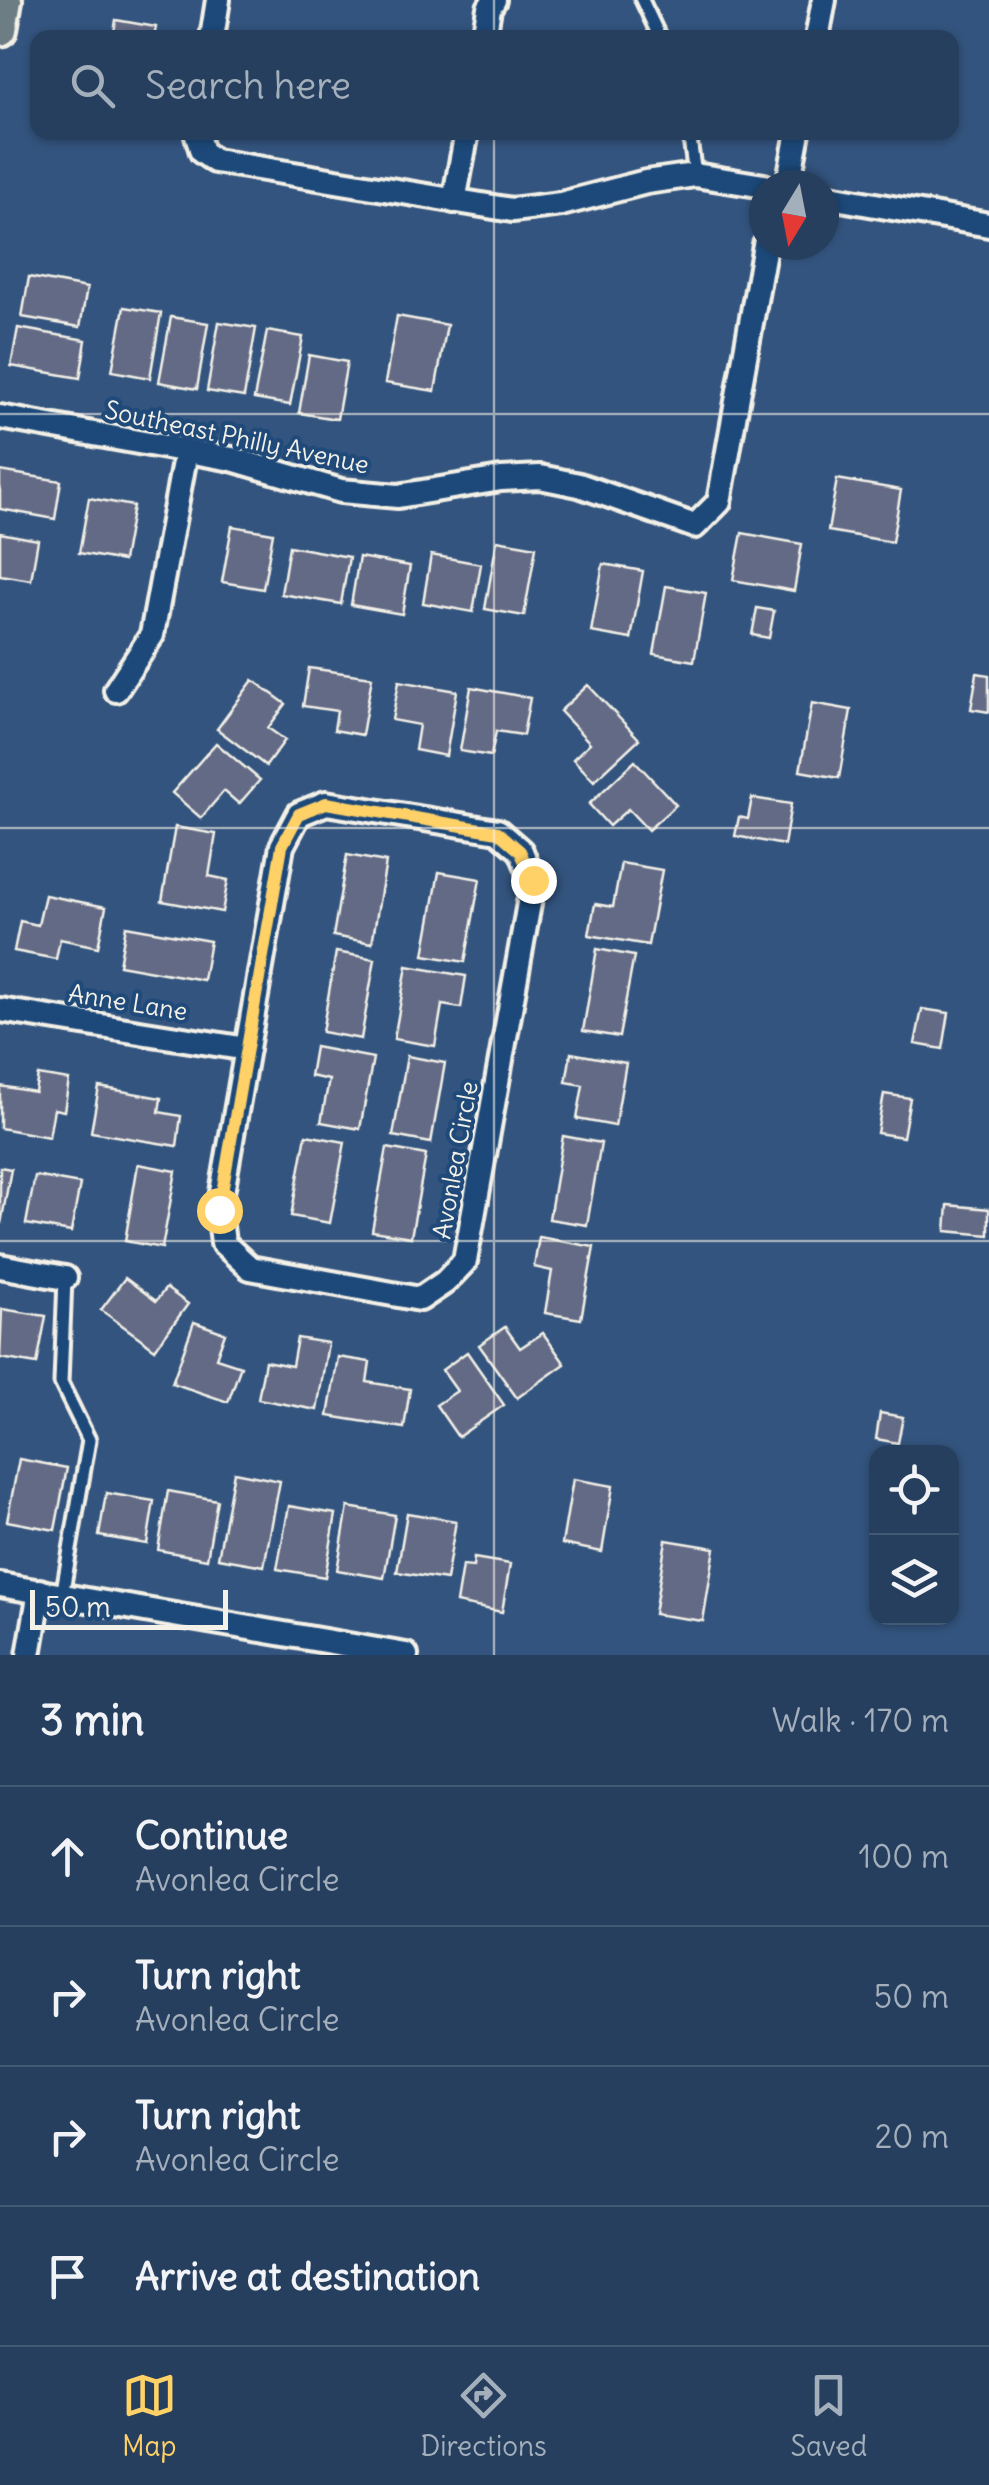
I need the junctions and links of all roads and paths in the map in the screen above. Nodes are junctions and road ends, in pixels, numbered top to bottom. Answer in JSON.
{"nodes":[{"id":1,"x":5,"y":0,"type":"edge"},
{"id":2,"x":218,"y":0,"type":"edge"},
{"id":3,"x":494,"y":0,"type":"edge"},
{"id":4,"x":642,"y":0,"type":"edge"},
{"id":5,"x":824,"y":0,"type":"edge"},
{"id":6,"x":0,"y":29,"type":"edge"},
{"id":7,"x":213,"y":30,"type":"edge"},
{"id":8,"x":485,"y":30,"type":"edge"},
{"id":9,"x":656,"y":30,"type":"edge"},
{"id":10,"x":818,"y":30,"type":"edge"},
{"id":11,"x":465,"y":140,"type":"edge"},
{"id":12,"x":690,"y":140,"type":"edge"},
{"id":13,"x":796,"y":140,"type":"edge"},
{"id":14,"x":199,"y":142,"type":"edge"},
{"id":15,"x":791,"y":170,"type":"edge"},
{"id":16,"x":696,"y":176,"type":"junction"},
{"id":17,"x":749,"y":184,"type":"edge"},
{"id":18,"x":839,"y":199,"type":"edge"},
{"id":19,"x":454,"y":201,"type":"junction"},
{"id":20,"x":989,"y":225,"type":"edge"},
{"id":21,"x":762,"y":260,"type":"edge"},
{"id":22,"x":0,"y":417,"type":"edge"},
{"id":23,"x":186,"y":451,"type":"junction"},
{"id":24,"x":116,"y":690,"type":"dead end"},
{"id":25,"x":0,"y":1010,"type":"edge"},
{"id":26,"x":247,"y":1050,"type":"junction"},
{"id":27,"x":0,"y":1266,"type":"edge"},
{"id":28,"x":65,"y":1278,"type":"joint"},
{"id":29,"x":0,"y":1585,"type":"edge"},
{"id":30,"x":51,"y":1594,"type":"junction"},
{"id":31,"x":29,"y":1655,"type":"edge"},
{"id":32,"x":406,"y":1655,"type":"edge"}],
"edges":[{"from":1,"to":6,"type":"main road"},
{"from":2,"to":7,"type":"street"},
{"from":3,"to":8,"type":"street"},
{"from":4,"to":9,"type":"lane"},
{"from":5,"to":10,"type":"street"},
{"from":11,"to":19,"type":"street"},
{"from":12,"to":16,"type":"lane"},
{"from":13,"to":15,"type":"street"},
{"from":14,"to":19,"type":"street"},
{"from":16,"to":17,"type":"street"},
{"from":16,"to":19,"type":"street"},
{"from":18,"to":20,"type":"street"},
{"from":21,"to":23,"type":"street","name":"Southeast Philly Avenue"},
{"from":22,"to":23,"type":"street","name":"Southeast Philly Avenue"},
{"from":23,"to":24,"type":"street"},
{"from":25,"to":26,"type":"street","name":"Anne Lane"},
{"from":26,"to":26,"type":"street","name":"Avonlea Circle"},
{"from":27,"to":28,"type":"street"},
{"from":28,"to":30,"type":"lane"},
{"from":29,"to":30,"type":"street"},
{"from":30,"to":31,"type":"street"},
{"from":30,"to":32,"type":"street"}]}
